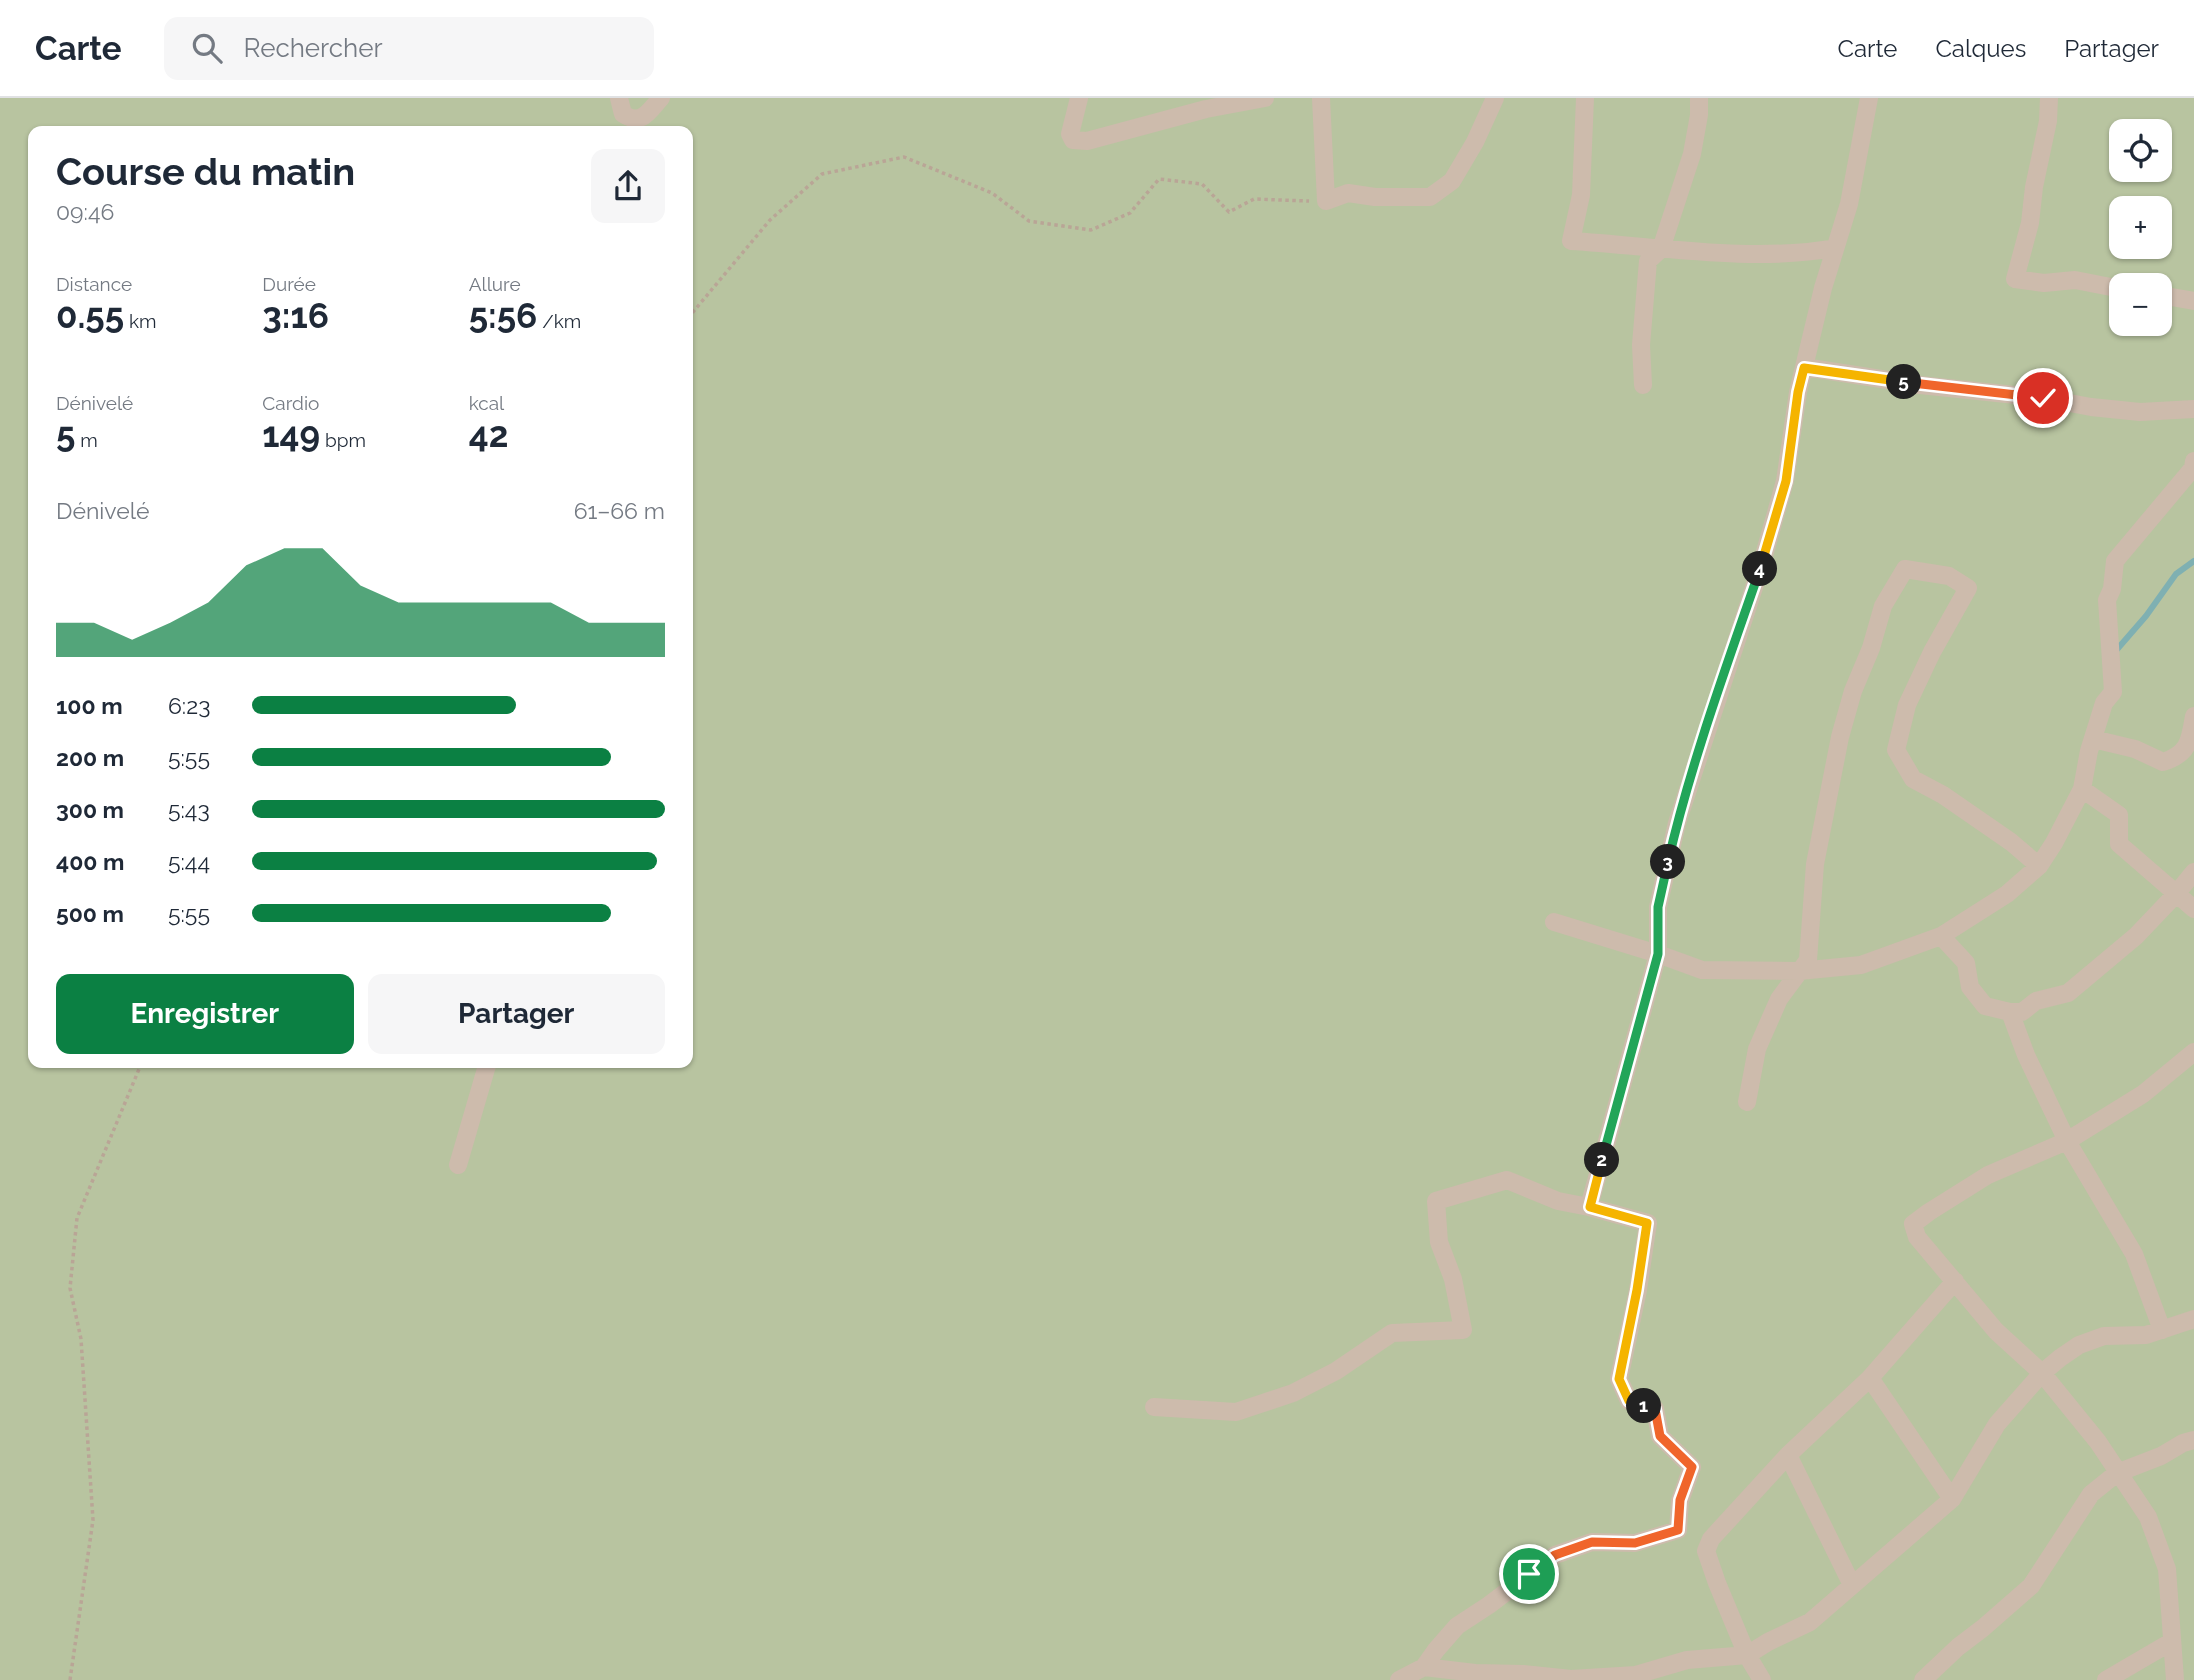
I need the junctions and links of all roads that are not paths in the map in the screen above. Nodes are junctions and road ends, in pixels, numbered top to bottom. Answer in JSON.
{"nodes":[{"id":1,"x":619,"y":98,"type":"edge"},
{"id":2,"x":660,"y":98,"type":"edge"},
{"id":3,"x":1079,"y":98,"type":"edge"},
{"id":4,"x":1265,"y":98,"type":"edge"},
{"id":5,"x":1321,"y":98,"type":"edge"},
{"id":6,"x":1494,"y":98,"type":"edge"},
{"id":7,"x":1585,"y":98,"type":"edge"},
{"id":8,"x":1699,"y":98,"type":"edge"},
{"id":9,"x":1869,"y":98,"type":"edge"},
{"id":10,"x":2049,"y":98,"type":"edge"},
{"id":11,"x":1835,"y":248,"type":"junction"},
{"id":12,"x":1661,"y":249,"type":"junction"},
{"id":13,"x":2109,"y":287,"type":"edge"},
{"id":14,"x":2172,"y":297,"type":"edge"},
{"id":15,"x":2194,"y":301,"type":"edge"},
{"id":16,"x":1804,"y":368,"type":"junction"},
{"id":17,"x":1643,"y":386,"type":"dead end"},
{"id":18,"x":2194,"y":409,"type":"edge"},
{"id":19,"x":2194,"y":466,"type":"edge"},
{"id":20,"x":2194,"y":716,"type":"edge"},
{"id":21,"x":2093,"y":739,"type":"junction"},
{"id":22,"x":2082,"y":789,"type":"junction"},
{"id":23,"x":2039,"y":866,"type":"junction"},
{"id":24,"x":2194,"y":872,"type":"edge"},
{"id":25,"x":2176,"y":894,"type":"junction"},
{"id":26,"x":2194,"y":909,"type":"edge"},
{"id":27,"x":1555,"y":922,"type":"dead end"},
{"id":28,"x":1941,"y":936,"type":"junction"},
{"id":29,"x":1658,"y":954,"type":"junction"},
{"id":30,"x":1799,"y":971,"type":"junction"},
{"id":31,"x":2010,"y":1012,"type":"junction"},
{"id":32,"x":2194,"y":1052,"type":"edge"},
{"id":33,"x":486,"y":1068,"type":"edge"},
{"id":34,"x":1747,"y":1102,"type":"dead end"},
{"id":35,"x":2067,"y":1141,"type":"junction"},
{"id":36,"x":458,"y":1164,"type":"dead end"},
{"id":37,"x":1590,"y":1207,"type":"junction"},
{"id":38,"x":1955,"y":1281,"type":"junction"},
{"id":39,"x":2194,"y":1319,"type":"edge"},
{"id":40,"x":2162,"y":1330,"type":"junction"},
{"id":41,"x":2042,"y":1373,"type":"junction"},
{"id":42,"x":1870,"y":1378,"type":"junction"},
{"id":43,"x":1154,"y":1407,"type":"dead end"},
{"id":44,"x":2194,"y":1440,"type":"edge"},
{"id":45,"x":1788,"y":1455,"type":"junction"},
{"id":46,"x":2117,"y":1473,"type":"junction"},
{"id":47,"x":1952,"y":1499,"type":"junction"},
{"id":48,"x":1852,"y":1585,"type":"junction"},
{"id":49,"x":2171,"y":1642,"type":"junction"},
{"id":50,"x":1747,"y":1655,"type":"junction"},
{"id":51,"x":1424,"y":1667,"type":"junction"},
{"id":52,"x":1399,"y":1680,"type":"edge"},
{"id":53,"x":1762,"y":1680,"type":"edge"},
{"id":54,"x":1923,"y":1680,"type":"edge"},
{"id":55,"x":2106,"y":1680,"type":"edge"},
{"id":56,"x":2175,"y":1680,"type":"edge"}],
"edges":[{"from":1,"to":2,"type":"street"},
{"from":3,"to":4,"type":"street"},
{"from":5,"to":6,"type":"street"},
{"from":7,"to":12,"type":"street"},
{"from":8,"to":12,"type":"street"},
{"from":9,"to":11,"type":"street"},
{"from":10,"to":13,"type":"street"},
{"from":11,"to":12,"type":"street"},
{"from":11,"to":16,"type":"street"},
{"from":12,"to":17,"type":"street"},
{"from":14,"to":15,"type":"street"},
{"from":16,"to":18,"type":"street"},
{"from":16,"to":29,"type":"street"},
{"from":19,"to":21,"type":"street"},
{"from":20,"to":21,"type":"street"},
{"from":21,"to":22,"type":"street"},
{"from":22,"to":23,"type":"street"},
{"from":22,"to":25,"type":"street"},
{"from":23,"to":28,"type":"street"},
{"from":23,"to":30,"type":"street"},
{"from":24,"to":25,"type":"street"},
{"from":25,"to":26,"type":"street"},
{"from":25,"to":31,"type":"street"},
{"from":27,"to":29,"type":"street"},
{"from":28,"to":30,"type":"street"},
{"from":28,"to":31,"type":"street"},
{"from":29,"to":30,"type":"street"},
{"from":29,"to":37,"type":"street"},
{"from":30,"to":34,"type":"street"},
{"from":31,"to":35,"type":"street"},
{"from":32,"to":35,"type":"street"},
{"from":33,"to":36,"type":"street"},
{"from":35,"to":38,"type":"street"},
{"from":35,"to":40,"type":"street"},
{"from":37,"to":43,"type":"street"},
{"from":37,"to":51,"type":"street"},
{"from":38,"to":41,"type":"street"},
{"from":38,"to":42,"type":"street"},
{"from":39,"to":40,"type":"street"},
{"from":40,"to":41,"type":"street"},
{"from":41,"to":46,"type":"street"},
{"from":41,"to":47,"type":"street"},
{"from":42,"to":45,"type":"street"},
{"from":42,"to":47,"type":"street"},
{"from":44,"to":46,"type":"street"},
{"from":45,"to":48,"type":"street"},
{"from":45,"to":50,"type":"street"},
{"from":46,"to":49,"type":"street"},
{"from":46,"to":54,"type":"street"},
{"from":47,"to":48,"type":"street"},
{"from":48,"to":50,"type":"street"},
{"from":49,"to":55,"type":"street"},
{"from":49,"to":56,"type":"street"},
{"from":50,"to":51,"type":"street"},
{"from":50,"to":53,"type":"street"},
{"from":51,"to":52,"type":"street"}]}
